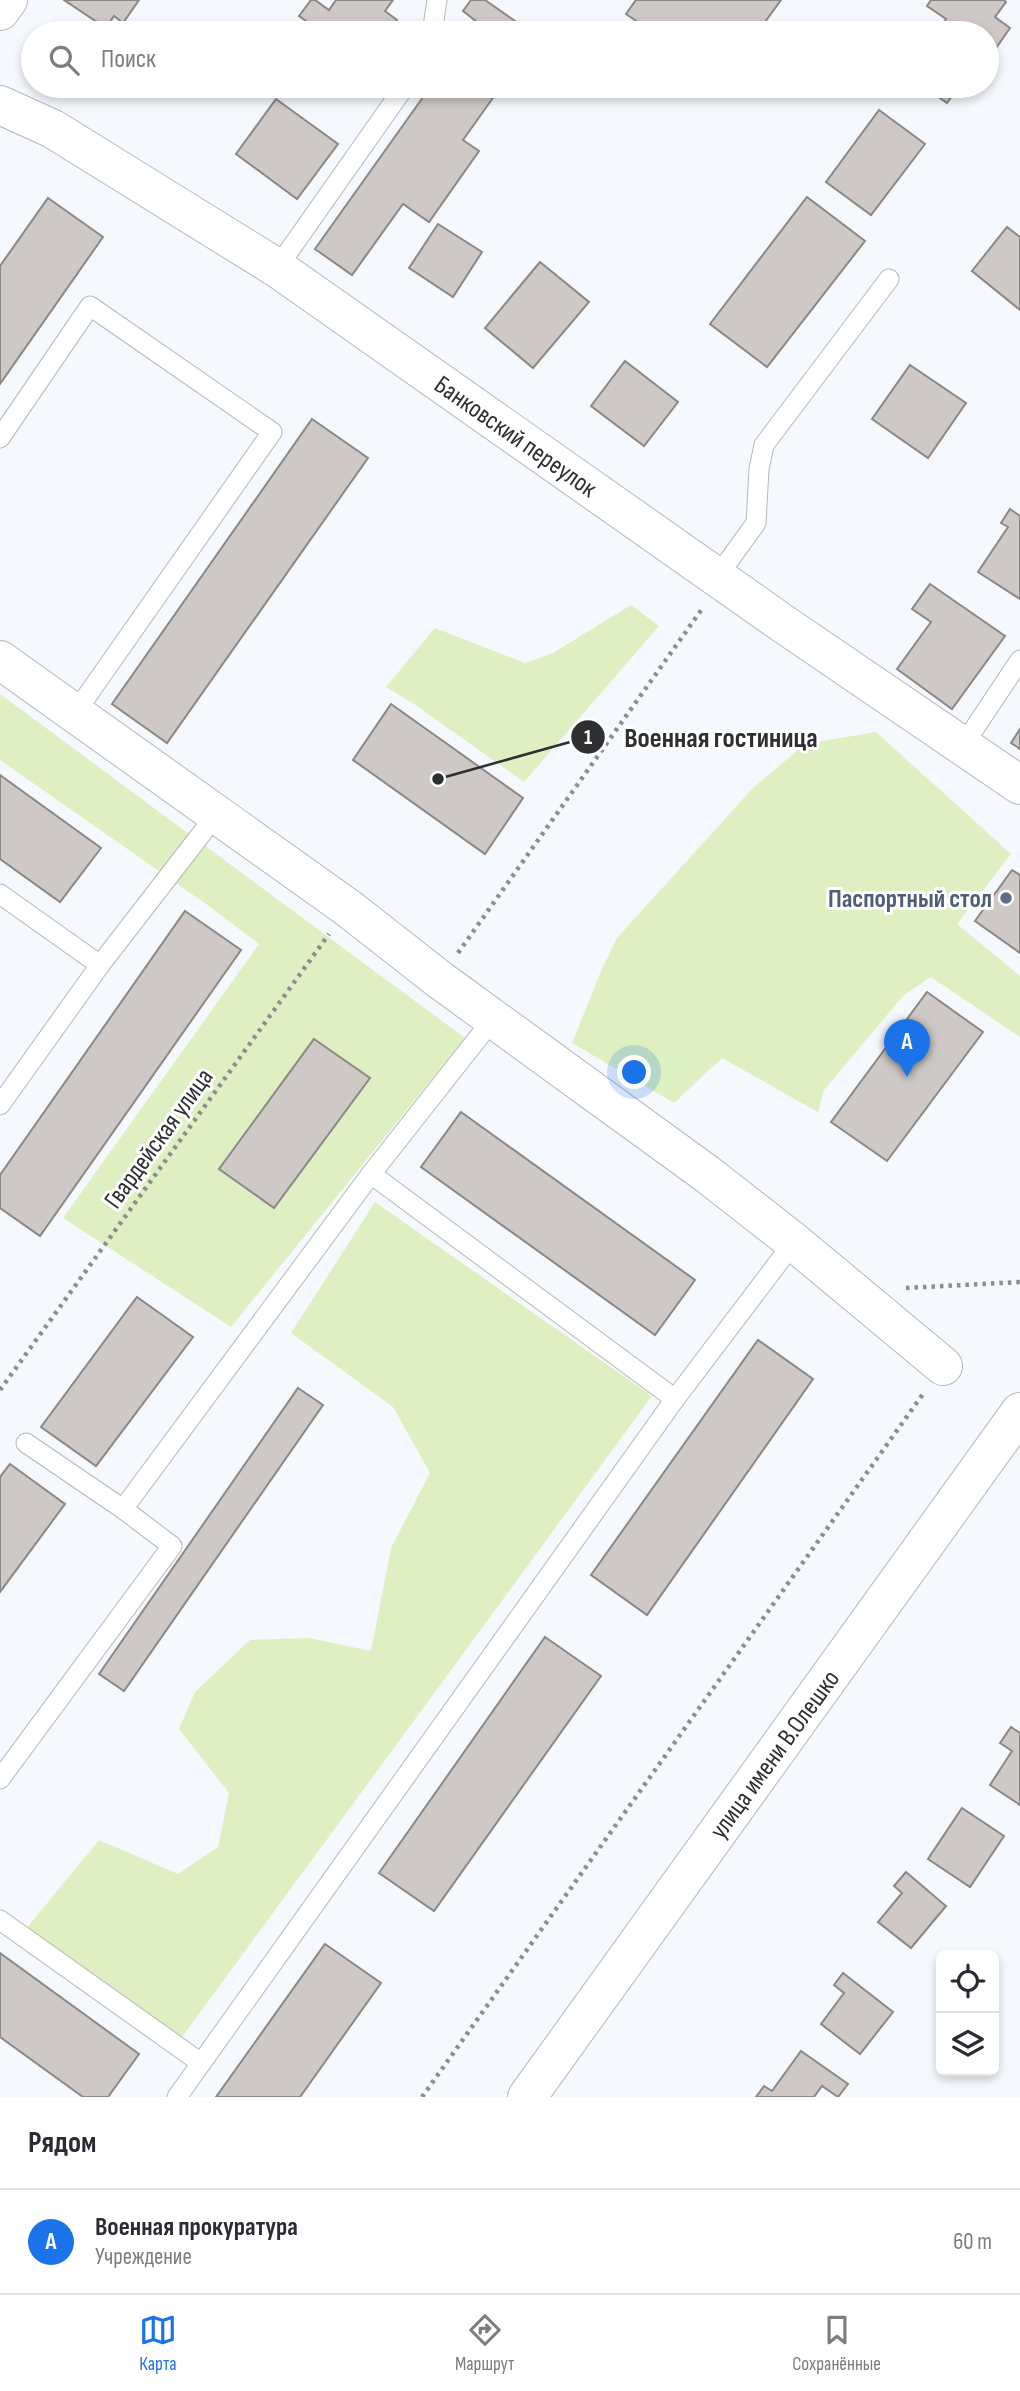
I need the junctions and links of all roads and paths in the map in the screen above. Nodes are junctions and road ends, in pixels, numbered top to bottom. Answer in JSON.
{"nodes":[{"id":1,"x":9,"y":0,"type":"edge"},
{"id":2,"x":437,"y":0,"type":"edge"},
{"id":3,"x":0,"y":11,"type":"edge"},
{"id":4,"x":434,"y":21,"type":"edge"},
{"id":5,"x":396,"y":98,"type":"edge"},
{"id":6,"x":0,"y":105,"type":"edge"},
{"id":7,"x":276,"y":268,"type":"junction"},
{"id":8,"x":889,"y":279,"type":"dead end"},
{"id":9,"x":0,"y":438,"type":"edge"},
{"id":10,"x":719,"y":579,"type":"junction"},
{"id":11,"x":0,"y":660,"type":"edge"},
{"id":12,"x":1020,"y":660,"type":"edge"},
{"id":13,"x":75,"y":713,"type":"junction"},
{"id":14,"x":962,"y":747,"type":"junction"},
{"id":15,"x":1020,"y":785,"type":"edge"},
{"id":16,"x":216,"y":815,"type":"junction"},
{"id":17,"x":0,"y":894,"type":"edge"},
{"id":18,"x":348,"y":908,"type":"junction"},
{"id":19,"x":100,"y":965,"type":"junction"},
{"id":20,"x":440,"y":979,"type":"junction"},
{"id":21,"x":493,"y":1019,"type":"junction"},
{"id":22,"x":0,"y":1105,"type":"edge"},
{"id":23,"x":370,"y":1174,"type":"junction"},
{"id":24,"x":794,"y":1242,"type":"junction"},
{"id":25,"x":1020,"y":1282,"type":"edge"},
{"id":26,"x":853,"y":1291,"type":"junction"},
{"id":27,"x":943,"y":1366,"type":"joint"},
{"id":28,"x":0,"y":1390,"type":"edge"},
{"id":29,"x":675,"y":1399,"type":"junction"},
{"id":30,"x":1020,"y":1412,"type":"edge"},
{"id":31,"x":26,"y":1443,"type":"dead end"},
{"id":32,"x":122,"y":1509,"type":"junction"},
{"id":33,"x":0,"y":1779,"type":"edge"},
{"id":34,"x":0,"y":1920,"type":"edge"},
{"id":35,"x":201,"y":2063,"type":"junction"},
{"id":36,"x":177,"y":2097,"type":"edge"},
{"id":37,"x":422,"y":2097,"type":"edge"},
{"id":38,"x":527,"y":2097,"type":"edge"}],
"edges":[{"from":1,"to":3,"type":"street"},
{"from":2,"to":4,"type":"lane"},
{"from":5,"to":7,"type":"lane"},
{"from":6,"to":7,"type":"street","name":"Банковский переулок"},
{"from":7,"to":10,"type":"street","name":"Банковский переулок"},
{"from":8,"to":10,"type":"lane"},
{"from":9,"to":13,"type":"lane"},
{"from":10,"to":14,"type":"street","name":"Банковский переулок"},
{"from":10,"to":20,"type":"path"},
{"from":11,"to":13,"type":"street"},
{"from":12,"to":14,"type":"lane"},
{"from":13,"to":16,"type":"street"},
{"from":14,"to":15,"type":"street","name":"Банковский переулок"},
{"from":16,"to":18,"type":"street"},
{"from":16,"to":19,"type":"lane"},
{"from":17,"to":19,"type":"lane"},
{"from":18,"to":20,"type":"street"},
{"from":18,"to":28,"type":"path","name":"Гвардейская улица"},
{"from":19,"to":22,"type":"lane"},
{"from":20,"to":21,"type":"street"},
{"from":21,"to":23,"type":"lane"},
{"from":21,"to":24,"type":"street"},
{"from":23,"to":29,"type":"lane"},
{"from":23,"to":32,"type":"lane"},
{"from":24,"to":26,"type":"street"},
{"from":24,"to":29,"type":"lane"},
{"from":25,"to":26,"type":"path"},
{"from":26,"to":27,"type":"street"},
{"from":27,"to":37,"type":"path"},
{"from":29,"to":35,"type":"lane"},
{"from":30,"to":38,"type":"street","name":"улица имени В.Олешко"},
{"from":31,"to":32,"type":"lane"},
{"from":32,"to":33,"type":"lane"},
{"from":34,"to":35,"type":"lane"},
{"from":35,"to":36,"type":"lane"}]}
